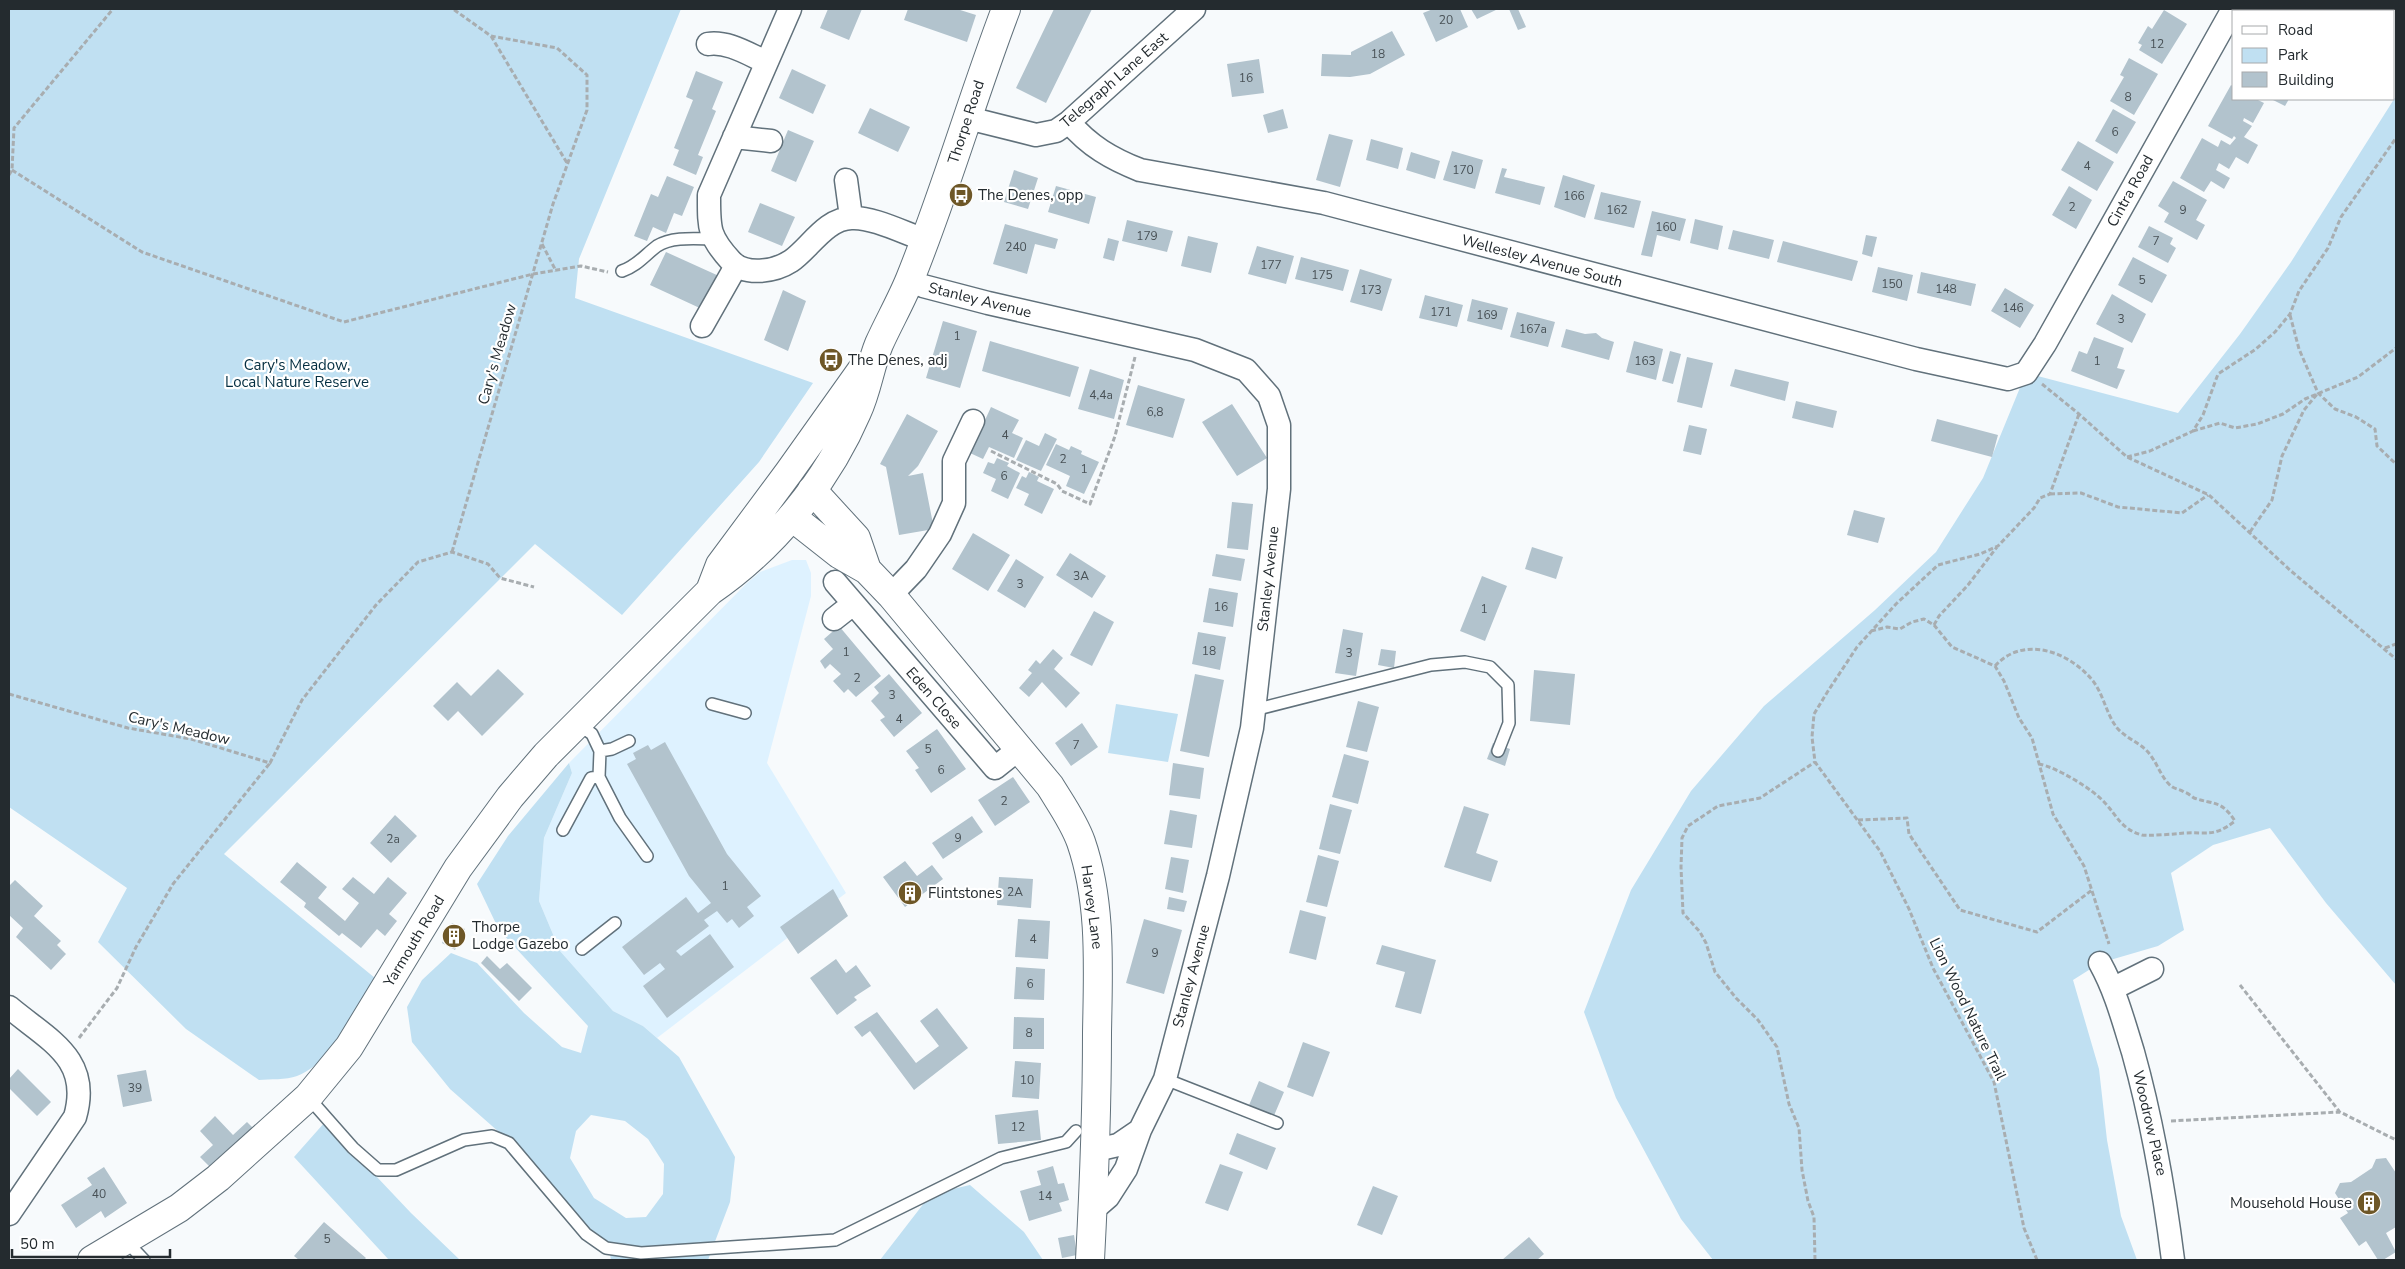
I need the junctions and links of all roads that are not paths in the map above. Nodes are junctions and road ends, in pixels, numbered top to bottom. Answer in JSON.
{"nodes":[{"id":1,"x":790,"y":9,"type":"edge"},
{"id":2,"x":1006,"y":9,"type":"edge"},
{"id":3,"x":1194,"y":9,"type":"edge"},
{"id":4,"x":2232,"y":11,"type":"edge"},
{"id":5,"x":708,"y":44,"type":"dead end"},
{"id":6,"x":766,"y":62,"type":"junction"},
{"id":7,"x":968,"y":118,"type":"junction"},
{"id":8,"x":1069,"y":122,"type":"junction"},
{"id":9,"x":734,"y":137,"type":"junction"},
{"id":10,"x":771,"y":141,"type":"dead end"},
{"id":11,"x":846,"y":180,"type":"dead end"},
{"id":12,"x":851,"y":217,"type":"junction"},
{"id":13,"x":714,"y":239,"type":"junction"},
{"id":14,"x":925,"y":240,"type":"junction"},
{"id":15,"x":736,"y":266,"type":"junction"},
{"id":16,"x":622,"y":271,"type":"road end"},
{"id":17,"x":909,"y":280,"type":"junction"},
{"id":18,"x":702,"y":326,"type":"dead end"},
{"id":19,"x":879,"y":346,"type":"junction"},
{"id":20,"x":2026,"y":373,"type":"joint"},
{"id":21,"x":973,"y":421,"type":"dead end"},
{"id":22,"x":789,"y":472,"type":"junction"},
{"id":23,"x":812,"y":490,"type":"junction"},
{"id":24,"x":770,"y":498,"type":"junction"},
{"id":25,"x":792,"y":517,"type":"junction"},
{"id":26,"x":867,"y":570,"type":"junction"},
{"id":27,"x":835,"y":582,"type":"dead end"},
{"id":28,"x":710,"y":591,"type":"junction"},
{"id":29,"x":891,"y":595,"type":"junction"},
{"id":30,"x":852,"y":604,"type":"junction"},
{"id":31,"x":834,"y":619,"type":"dead end"},
{"id":32,"x":712,"y":704,"type":"dead end"},
{"id":33,"x":1254,"y":710,"type":"junction"},
{"id":34,"x":745,"y":713,"type":"dead end"},
{"id":35,"x":577,"y":723,"type":"junction"},
{"id":36,"x":628,"y":741,"type":"dead end"},
{"id":37,"x":1020,"y":748,"type":"junction"},
{"id":38,"x":1498,"y":751,"type":"dead end"},
{"id":39,"x":600,"y":752,"type":"junction"},
{"id":40,"x":599,"y":777,"type":"junction"},
{"id":41,"x":563,"y":830,"type":"dead end"},
{"id":42,"x":647,"y":856,"type":"dead end"},
{"id":43,"x":615,"y":923,"type":"dead end"},
{"id":44,"x":582,"y":949,"type":"dead end"},
{"id":45,"x":2100,"y":963,"type":"road end"},
{"id":46,"x":2152,"y":969,"type":"dead end"},
{"id":47,"x":2114,"y":988,"type":"junction"},
{"id":48,"x":9,"y":1007,"type":"edge"},
{"id":49,"x":1165,"y":1079,"type":"junction"},
{"id":50,"x":308,"y":1097,"type":"junction"},
{"id":51,"x":1277,"y":1123,"type":"dead end"},
{"id":52,"x":1140,"y":1130,"type":"junction"},
{"id":53,"x":1076,"y":1131,"type":"dead end"},
{"id":54,"x":1096,"y":1150,"type":"junction"},
{"id":55,"x":1093,"y":1210,"type":"junction"},
{"id":56,"x":9,"y":1214,"type":"edge"},
{"id":57,"x":135,"y":1250,"type":"edge"},
{"id":58,"x":92,"y":1260,"type":"edge"},
{"id":59,"x":1090,"y":1260,"type":"edge"},
{"id":60,"x":2173,"y":1260,"type":"edge"}],
"edges":[{"from":1,"to":6,"type":"street"},
{"from":2,"to":7,"type":"main road","name":"Thorpe Road"},
{"from":3,"to":8,"type":"street","name":"Telegraph Lane East"},
{"from":4,"to":20,"type":"street","name":"Cintra Road"},
{"from":5,"to":6,"type":"street"},
{"from":6,"to":9,"type":"street"},
{"from":7,"to":8,"type":"street","name":"Telegraph Lane East"},
{"from":7,"to":14,"type":"main road","name":"Thorpe Road"},
{"from":8,"to":20,"type":"street","name":"Wellesley Avenue South"},
{"from":9,"to":10,"type":"street"},
{"from":9,"to":13,"type":"street"},
{"from":11,"to":12,"type":"street"},
{"from":12,"to":14,"type":"street"},
{"from":12,"to":15,"type":"street"},
{"from":13,"to":15,"type":"street"},
{"from":13,"to":16,"type":"lane"},
{"from":14,"to":17,"type":"main road","name":"Thorpe Road"},
{"from":15,"to":18,"type":"street"},
{"from":17,"to":19,"type":"main road","name":"Thorpe Road"},
{"from":17,"to":33,"type":"street","name":"Stanley Avenue"},
{"from":19,"to":22,"type":"main road","name":"Thorpe Road"},
{"from":19,"to":23,"type":"main road","name":"Thorpe Road"},
{"from":21,"to":29,"type":"street"},
{"from":22,"to":23,"type":"main road","name":"Harvey Lane"},
{"from":22,"to":24,"type":"main road","name":"Yarmouth Road"},
{"from":23,"to":25,"type":"main road","name":"Yarmouth Road"},
{"from":23,"to":26,"type":"main road","name":"Harvey Lane"},
{"from":24,"to":25,"type":"main road","name":"Harvey Lane"},
{"from":24,"to":28,"type":"main road","name":"Yarmouth Road"},
{"from":25,"to":26,"type":"main road","name":"Harvey Lane"},
{"from":25,"to":28,"type":"main road","name":"Yarmouth Road"},
{"from":26,"to":29,"type":"main road","name":"Harvey Lane"},
{"from":27,"to":30,"type":"street","name":"Eden Close"},
{"from":28,"to":35,"type":"main road","name":"Yarmouth Road"},
{"from":29,"to":37,"type":"main road","name":"Harvey Lane"},
{"from":30,"to":31,"type":"street"},
{"from":30,"to":37,"type":"street","name":"Eden Close"},
{"from":32,"to":34,"type":"lane"},
{"from":33,"to":38,"type":"lane"},
{"from":33,"to":49,"type":"street","name":"Stanley Avenue"},
{"from":35,"to":39,"type":"lane"},
{"from":35,"to":50,"type":"main road","name":"Yarmouth Road"},
{"from":36,"to":39,"type":"lane"},
{"from":37,"to":54,"type":"main road","name":"Harvey Lane"},
{"from":39,"to":40,"type":"lane"},
{"from":40,"to":41,"type":"lane"},
{"from":40,"to":42,"type":"lane"},
{"from":43,"to":44,"type":"lane"},
{"from":45,"to":47,"type":"street","name":"Woodrow Place"},
{"from":46,"to":47,"type":"street"},
{"from":47,"to":60,"type":"street","name":"Woodrow Place"},
{"from":48,"to":56,"type":"street"},
{"from":49,"to":51,"type":"lane"},
{"from":49,"to":52,"type":"street","name":"Stanley Avenue"},
{"from":50,"to":53,"type":"lane"},
{"from":50,"to":57,"type":"main road","name":"Yarmouth Road"},
{"from":52,"to":54,"type":"street","name":"Stanley Avenue"},
{"from":52,"to":55,"type":"street","name":"Stanley Avenue"},
{"from":54,"to":55,"type":"main road","name":"Harvey Lane"},
{"from":55,"to":59,"type":"main road","name":"Harvey Lane"},
{"from":57,"to":58,"type":"main road","name":"Yarmouth Road"}]}
